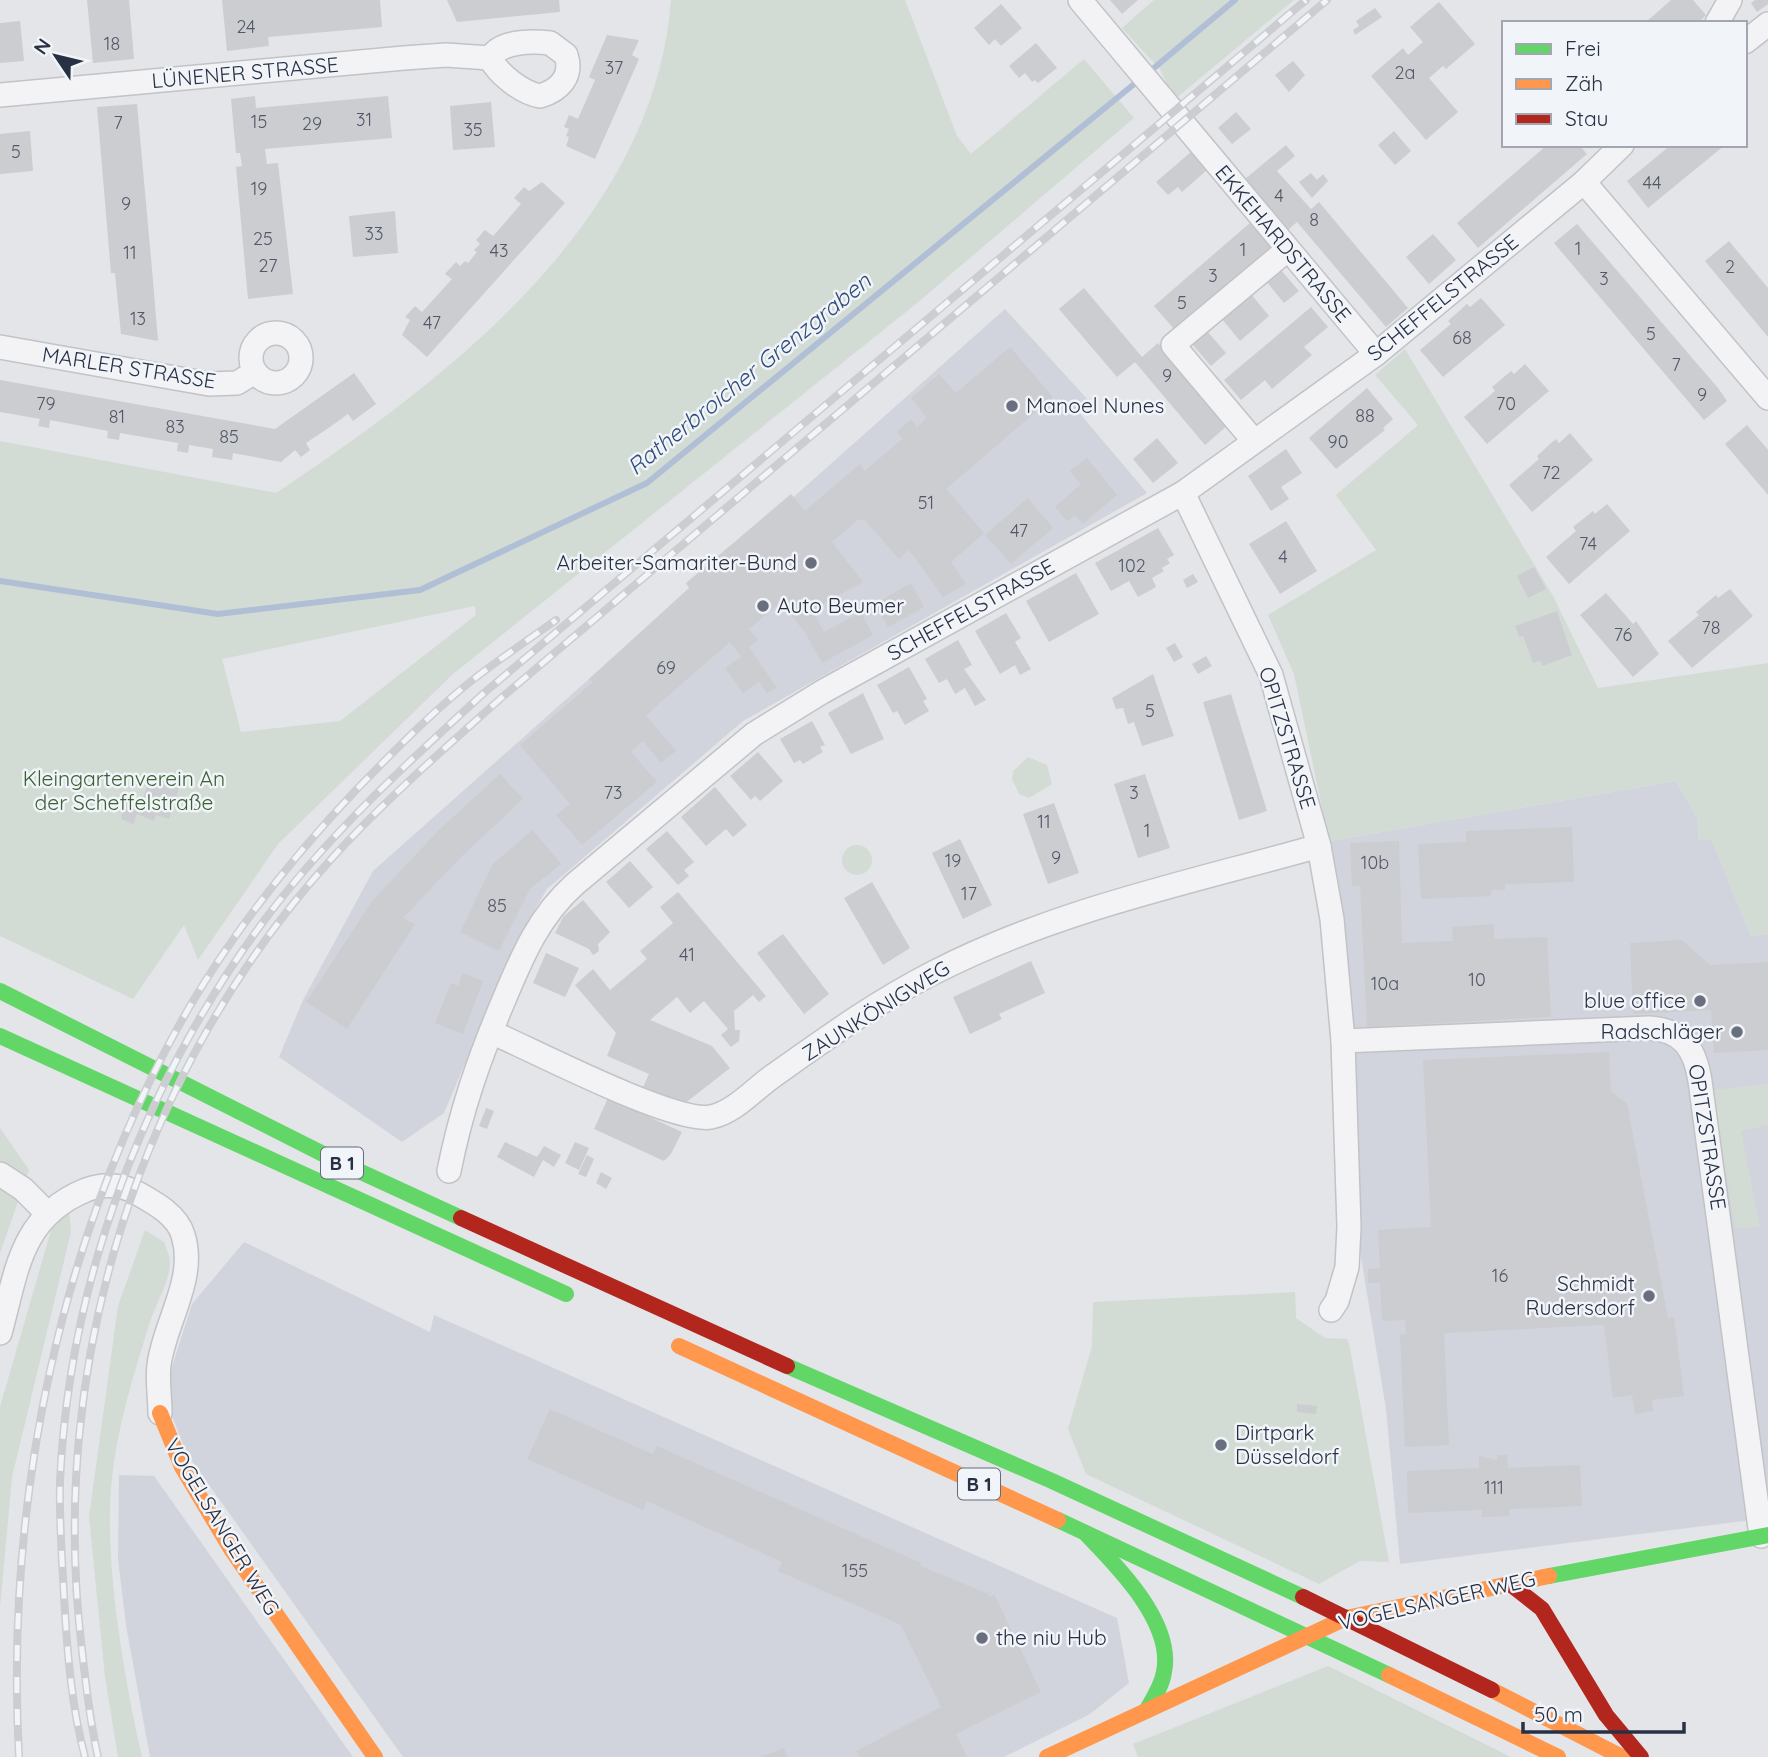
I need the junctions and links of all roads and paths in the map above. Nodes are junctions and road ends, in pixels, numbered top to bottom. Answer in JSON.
{"nodes":[{"id":1,"x":1080,"y":0,"type":"edge"},
{"id":2,"x":1730,"y":0,"type":"edge"},
{"id":3,"x":1718,"y":21,"type":"edge"},
{"id":4,"x":1768,"y":24,"type":"edge"},
{"id":5,"x":1747,"y":40,"type":"edge"},
{"id":6,"x":490,"y":58,"type":"dead end"},
{"id":7,"x":0,"y":95,"type":"edge"},
{"id":8,"x":1620,"y":147,"type":"edge"},
{"id":9,"x":1584,"y":182,"type":"junction"},
{"id":10,"x":1287,"y":250,"type":"junction"},
{"id":11,"x":0,"y":347,"type":"edge"},
{"id":12,"x":1376,"y":354,"type":"junction"},
{"id":13,"x":255,"y":372,"type":"dead end"},
{"id":14,"x":1768,"y":398,"type":"edge"},
{"id":15,"x":1254,"y":442,"type":"junction"},
{"id":16,"x":1183,"y":493,"type":"junction"},
{"id":17,"x":1319,"y":846,"type":"junction"},
{"id":18,"x":0,"y":991,"type":"edge"},
{"id":19,"x":491,"y":1032,"type":"junction"},
{"id":20,"x":0,"y":1036,"type":"edge"},
{"id":21,"x":1343,"y":1041,"type":"junction"},
{"id":22,"x":449,"y":1171,"type":"dead end"},
{"id":23,"x":0,"y":1174,"type":"edge"},
{"id":24,"x":47,"y":1213,"type":"junction"},
{"id":25,"x":576,"y":1299,"type":"dead end"},
{"id":26,"x":1331,"y":1310,"type":"dead end"},
{"id":27,"x":0,"y":1333,"type":"edge"},
{"id":28,"x":664,"y":1339,"type":"dead end"},
{"id":29,"x":160,"y":1413,"type":"joint"},
{"id":30,"x":1084,"y":1531,"type":"junction"},
{"id":31,"x":1765,"y":1535,"type":"edge"},
{"id":32,"x":1570,"y":1572,"type":"junction"},
{"id":33,"x":1509,"y":1583,"type":"junction"},
{"id":34,"x":1346,"y":1618,"type":"junction"},
{"id":35,"x":1552,"y":1624,"type":"junction"},
{"id":36,"x":1307,"y":1634,"type":"junction"},
{"id":37,"x":1146,"y":1711,"type":"junction"},
{"id":38,"x":375,"y":1757,"type":"edge"},
{"id":39,"x":1047,"y":1757,"type":"edge"},
{"id":40,"x":1558,"y":1757,"type":"edge"},
{"id":41,"x":1622,"y":1757,"type":"edge"},
{"id":42,"x":1641,"y":1757,"type":"edge"}],
"edges":[{"from":1,"to":10,"type":"street","name":"EKKEHARDSTRASSE"},
{"from":2,"to":3,"type":"street"},
{"from":4,"to":5,"type":"street"},
{"from":6,"to":7,"type":"street","name":"LÜNENER STRASSE"},
{"from":8,"to":9,"type":"street","name":"SCHEFFELSTRASSE"},
{"from":9,"to":12,"type":"street","name":"SCHEFFELSTRASSE"},
{"from":9,"to":14,"type":"street"},
{"from":10,"to":12,"type":"street","name":"EKKEHARDSTRASSE"},
{"from":10,"to":15,"type":"street"},
{"from":11,"to":13,"type":"street","name":"MARLER STRASSE"},
{"from":12,"to":15,"type":"street","name":"SCHEFFELSTRASSE"},
{"from":15,"to":16,"type":"street","name":"SCHEFFELSTRASSE"},
{"from":16,"to":17,"type":"street","name":"OPITZSTRASSE"},
{"from":16,"to":19,"type":"street","name":"SCHEFFELSTRASSE"},
{"from":17,"to":19,"type":"street","name":"ZAUNKÖNIGWEG"},
{"from":17,"to":21,"type":"street","name":"OPITZSTRASSE"},
{"from":18,"to":34,"type":"main road","number":"B 1"},
{"from":19,"to":22,"type":"street","name":"SCHEFFELSTRASSE"},
{"from":20,"to":25,"type":"main road","number":"B 1"},
{"from":21,"to":26,"type":"street","name":"OPITZSTRASSE"},
{"from":21,"to":31,"type":"street","name":"OPITZSTRASSE"},
{"from":23,"to":24,"type":"street"},
{"from":24,"to":27,"type":"street"},
{"from":24,"to":29,"type":"street","name":"VOGELSANGER WEG"},
{"from":28,"to":30,"type":"main road","number":"B 1"},
{"from":29,"to":38,"type":"main road","name":"VOGELSANGER WEG"},
{"from":30,"to":36,"type":"main road","number":"B 1"},
{"from":30,"to":37,"type":"main road"},
{"from":31,"to":32,"type":"main road","name":"VOGELSANGER WEG"},
{"from":32,"to":33,"type":"main road","name":"VOGELSANGER WEG"},
{"from":32,"to":35,"type":"main road"},
{"from":33,"to":34,"type":"main road","name":"VOGELSANGER WEG"},
{"from":33,"to":35,"type":"main road"},
{"from":34,"to":36,"type":"main road","name":"VOGELSANGER WEG"},
{"from":34,"to":41,"type":"main road","number":"B 1"},
{"from":35,"to":42,"type":"main road"},
{"from":36,"to":37,"type":"main road","name":"VOGELSANGER WEG"},
{"from":36,"to":40,"type":"main road","number":"B 1"},
{"from":37,"to":39,"type":"main road","name":"VOGELSANGER WEG"}]}
